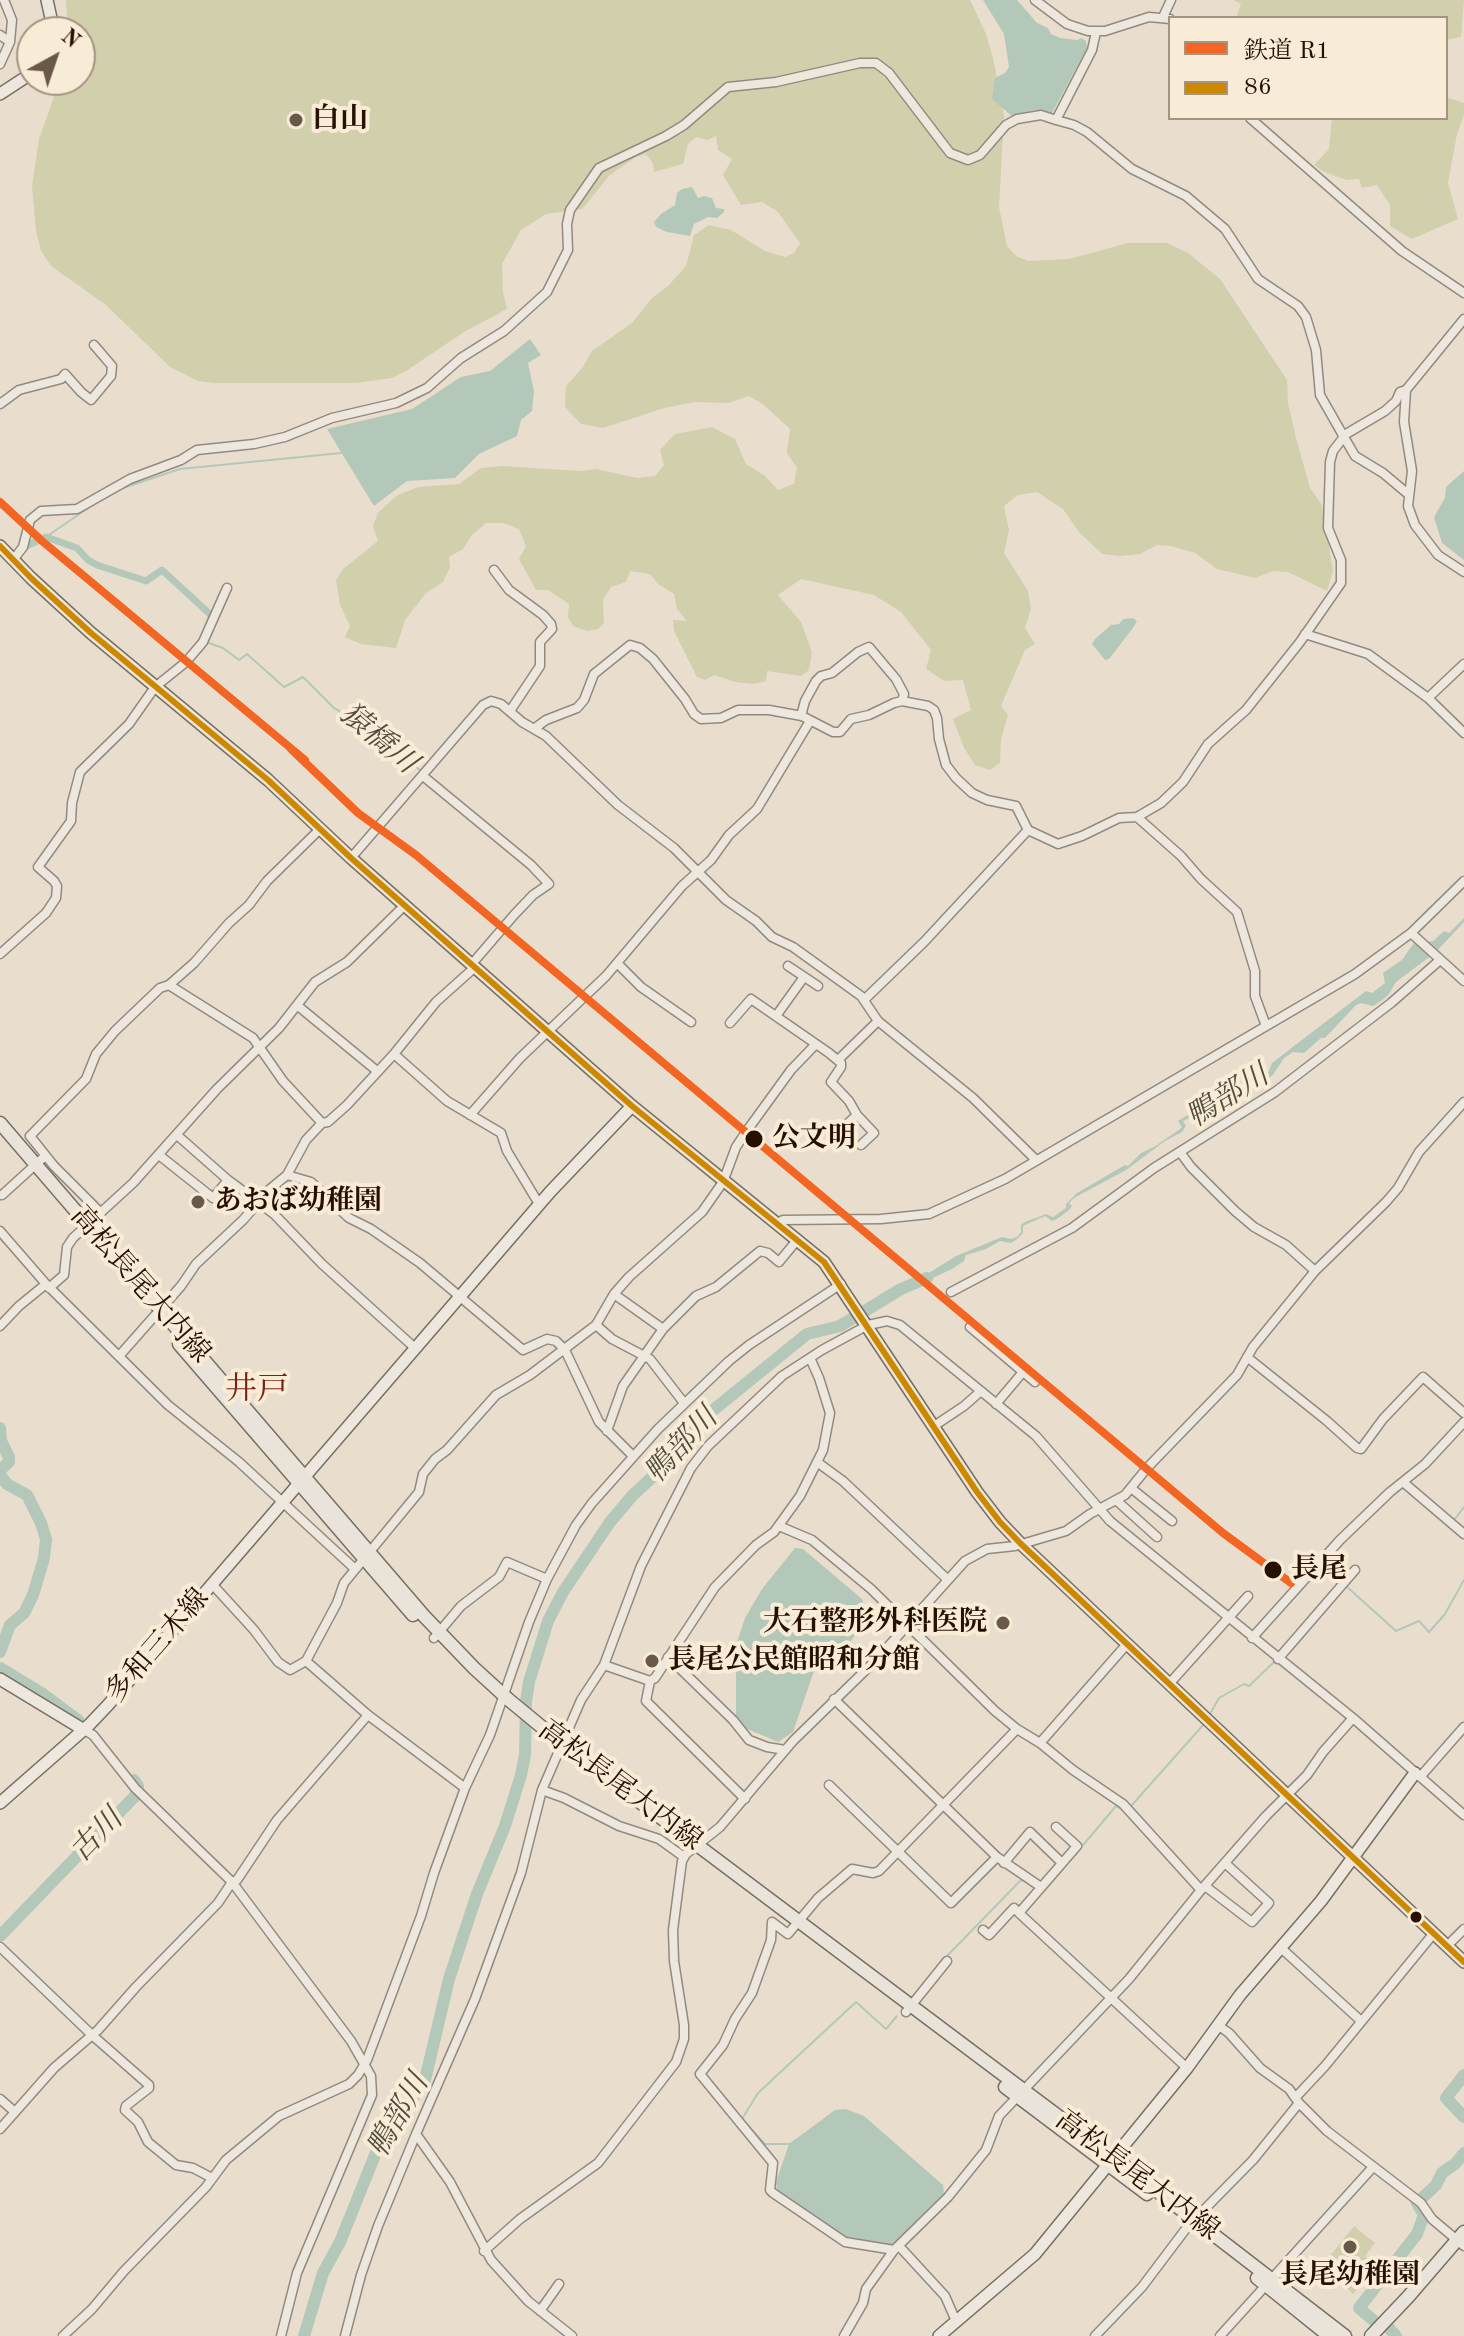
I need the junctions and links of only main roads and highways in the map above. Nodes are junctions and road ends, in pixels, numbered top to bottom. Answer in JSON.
{"nodes":[{"id":1,"x":0,"y":1123,"type":"edge"},
{"id":2,"x":0,"y":1136,"type":"edge"},
{"id":3,"x":37,"y":1163,"type":"junction"},
{"id":4,"x":85,"y":1230,"type":"junction"},
{"id":5,"x":158,"y":1312,"type":"junction"},
{"id":6,"x":1462,"y":2240,"type":"edge"},
{"id":7,"x":1269,"y":2282,"type":"junction"},
{"id":8,"x":1329,"y":2336,"type":"edge"},
{"id":9,"x":1345,"y":2336,"type":"edge"},
{"id":10,"x":1371,"y":2336,"type":"edge"}],
"edges":[{"from":1,"to":3,"type":"main road","name":"高松長尾大内線"},
{"from":2,"to":3,"type":"main road","name":"高松長尾大内線"},
{"from":3,"to":4,"type":"main road","name":"高松長尾大内線"},
{"from":4,"to":5,"type":"main road","name":"高松長尾大内線"},
{"from":4,"to":5,"type":"main road","name":"高松長尾大内線"},
{"from":5,"to":7,"type":"main road","name":"高松長尾大内線"},
{"from":6,"to":10,"type":"main road"},
{"from":7,"to":8,"type":"main road","name":"高松長尾大内線"},
{"from":7,"to":9,"type":"main road","name":"高松長尾大内線"}]}
